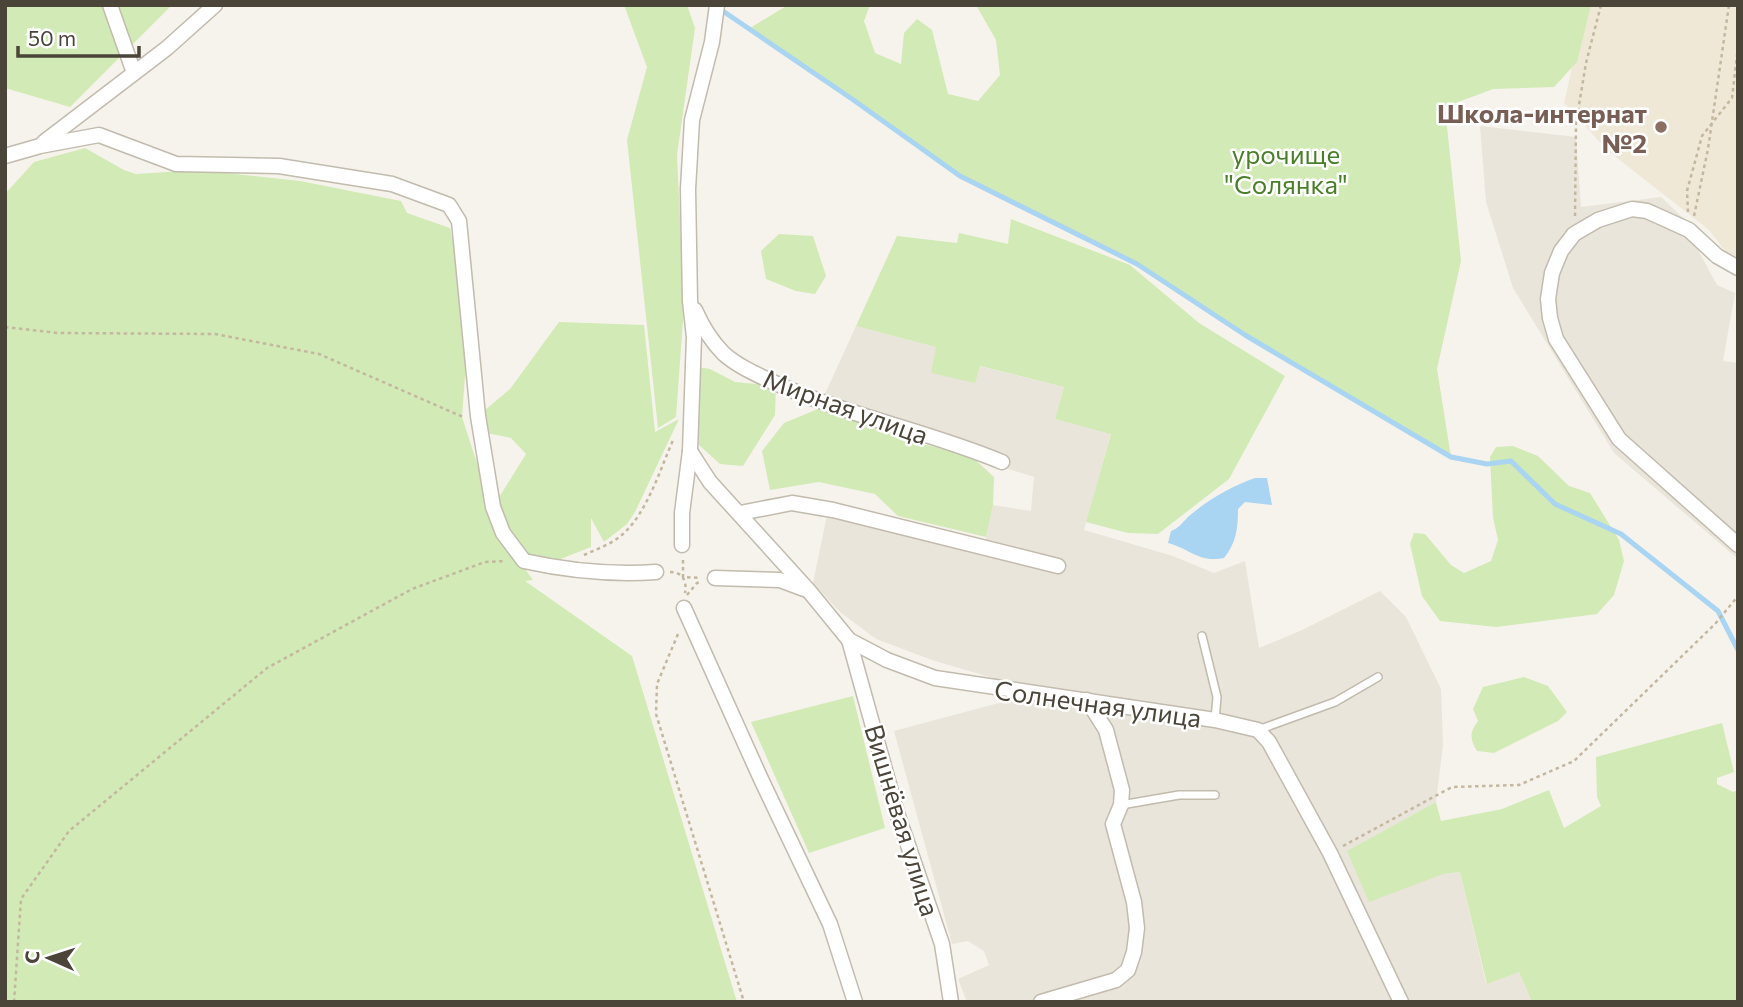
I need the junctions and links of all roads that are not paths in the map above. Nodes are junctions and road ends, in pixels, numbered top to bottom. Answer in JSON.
{"nodes":[{"id":1,"x":110,"y":5,"type":"edge"},
{"id":2,"x":215,"y":5,"type":"edge"},
{"id":3,"x":716,"y":10,"type":"edge"},
{"id":4,"x":134,"y":73,"type":"junction"},
{"id":5,"x":40,"y":146,"type":"junction"},
{"id":6,"x":5,"y":156,"type":"edge"},
{"id":7,"x":1738,"y":268,"type":"edge"},
{"id":8,"x":690,"y":301,"type":"junction"},
{"id":9,"x":690,"y":450,"type":"junction"},
{"id":10,"x":1002,"y":462,"type":"dead end"},
{"id":11,"x":740,"y":513,"type":"junction"},
{"id":12,"x":682,"y":545,"type":"road end"},
{"id":13,"x":1738,"y":545,"type":"edge"},
{"id":14,"x":1058,"y":566,"type":"dead end"},
{"id":15,"x":656,"y":572,"type":"road end"},
{"id":16,"x":715,"y":578,"type":"road end"},
{"id":17,"x":809,"y":591,"type":"junction"},
{"id":18,"x":684,"y":608,"type":"road end"},
{"id":19,"x":1202,"y":636,"type":"dead end"},
{"id":20,"x":849,"y":640,"type":"junction"},
{"id":21,"x":1378,"y":677,"type":"dead end"},
{"id":22,"x":1087,"y":700,"type":"junction"},
{"id":23,"x":1215,"y":720,"type":"junction"},
{"id":24,"x":1258,"y":730,"type":"junction"},
{"id":25,"x":1215,"y":794,"type":"dead end"},
{"id":26,"x":1121,"y":805,"type":"junction"},
{"id":27,"x":855,"y":1002,"type":"edge"},
{"id":28,"x":951,"y":1002,"type":"edge"},
{"id":29,"x":1041,"y":1002,"type":"edge"},
{"id":30,"x":1401,"y":1002,"type":"edge"}],
"edges":[{"from":1,"to":4,"type":"street"},
{"from":2,"to":4,"type":"street"},
{"from":3,"to":8,"type":"street"},
{"from":4,"to":5,"type":"street"},
{"from":5,"to":6,"type":"street"},
{"from":5,"to":15,"type":"street"},
{"from":7,"to":13,"type":"street"},
{"from":8,"to":9,"type":"street"},
{"from":8,"to":10,"type":"street","name":"Мирная улица"},
{"from":9,"to":11,"type":"street","name":"Солнечная улица"},
{"from":9,"to":12,"type":"street"},
{"from":11,"to":14,"type":"street"},
{"from":11,"to":17,"type":"street","name":"Солнечная улица"},
{"from":16,"to":17,"type":"street"},
{"from":17,"to":20,"type":"street","name":"Солнечная улица"},
{"from":18,"to":27,"type":"street"},
{"from":19,"to":23,"type":"lane"},
{"from":20,"to":22,"type":"street","name":"Солнечная улица"},
{"from":20,"to":28,"type":"street","name":"Вишнёвая улица"},
{"from":21,"to":24,"type":"lane"},
{"from":22,"to":23,"type":"street","name":"Солнечная улица"},
{"from":22,"to":26,"type":"street"},
{"from":23,"to":24,"type":"street","name":"Солнечная улица"},
{"from":24,"to":30,"type":"street"},
{"from":25,"to":26,"type":"lane"},
{"from":26,"to":29,"type":"street"}]}
